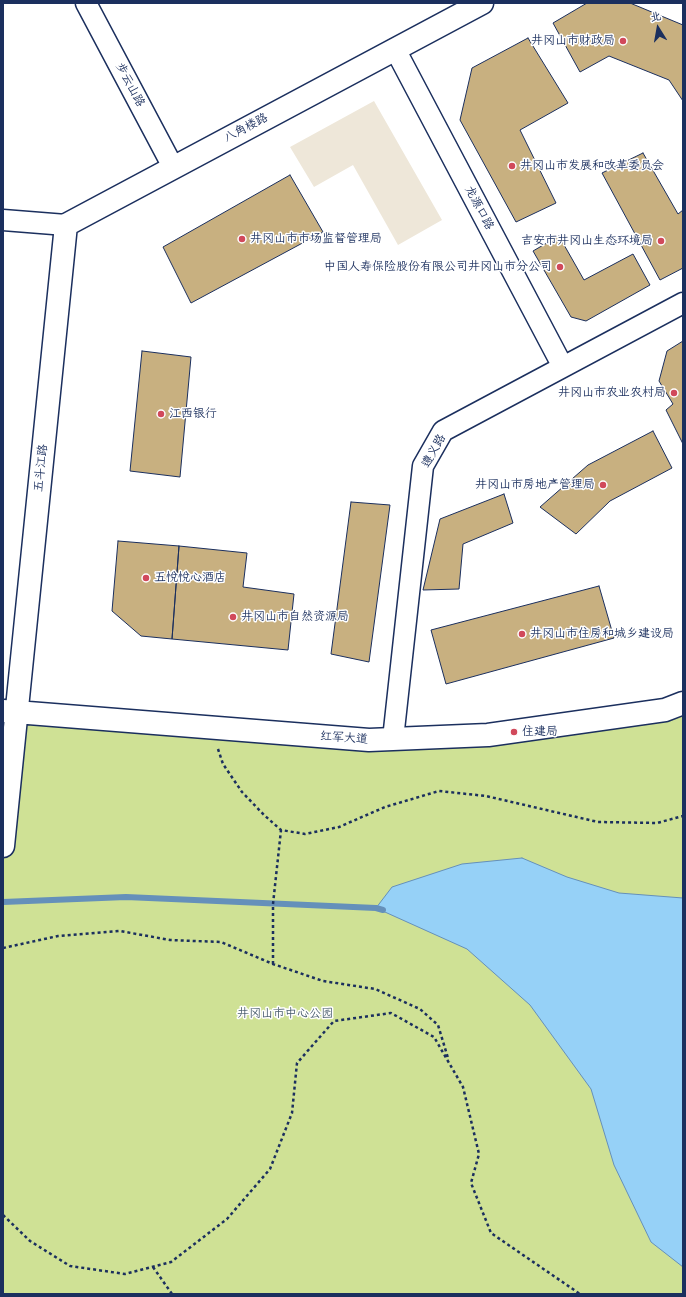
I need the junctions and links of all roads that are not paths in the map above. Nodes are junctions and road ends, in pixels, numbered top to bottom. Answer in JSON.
{"nodes":[{"id":1,"x":86,"y":3,"type":"edge"},
{"id":2,"x":482,"y":3,"type":"edge"},
{"id":3,"x":395,"y":49,"type":"junction"},
{"id":4,"x":173,"y":167,"type":"junction"},
{"id":5,"x":3,"y":220,"type":"edge"},
{"id":6,"x":66,"y":224,"type":"junction"},
{"id":7,"x":683,"y":303,"type":"edge"},
{"id":8,"x":563,"y":368,"type":"junction"},
{"id":9,"x":683,"y":702,"type":"edge"},
{"id":10,"x":10,"y":712,"type":"edge"},
{"id":11,"x":393,"y":739,"type":"junction"},
{"id":12,"x":3,"y":846,"type":"edge"}],
"edges":[{"from":1,"to":4,"type":"street","name":"步云山路"},
{"from":2,"to":3,"type":"street","name":"八角楼路"},
{"from":3,"to":4,"type":"street","name":"八角楼路"},
{"from":3,"to":8,"type":"street","name":"龙源口路"},
{"from":4,"to":6,"type":"street","name":"八角楼路"},
{"from":5,"to":6,"type":"street"},
{"from":6,"to":10,"type":"street","name":"五斗江路"},
{"from":7,"to":8,"type":"street","name":"遵义路"},
{"from":8,"to":11,"type":"street","name":"遵义路"},
{"from":9,"to":11,"type":"street","name":"红军大道"},
{"from":10,"to":11,"type":"street","name":"红军大道"},
{"from":10,"to":12,"type":"street","name":"五斗江路"}]}
